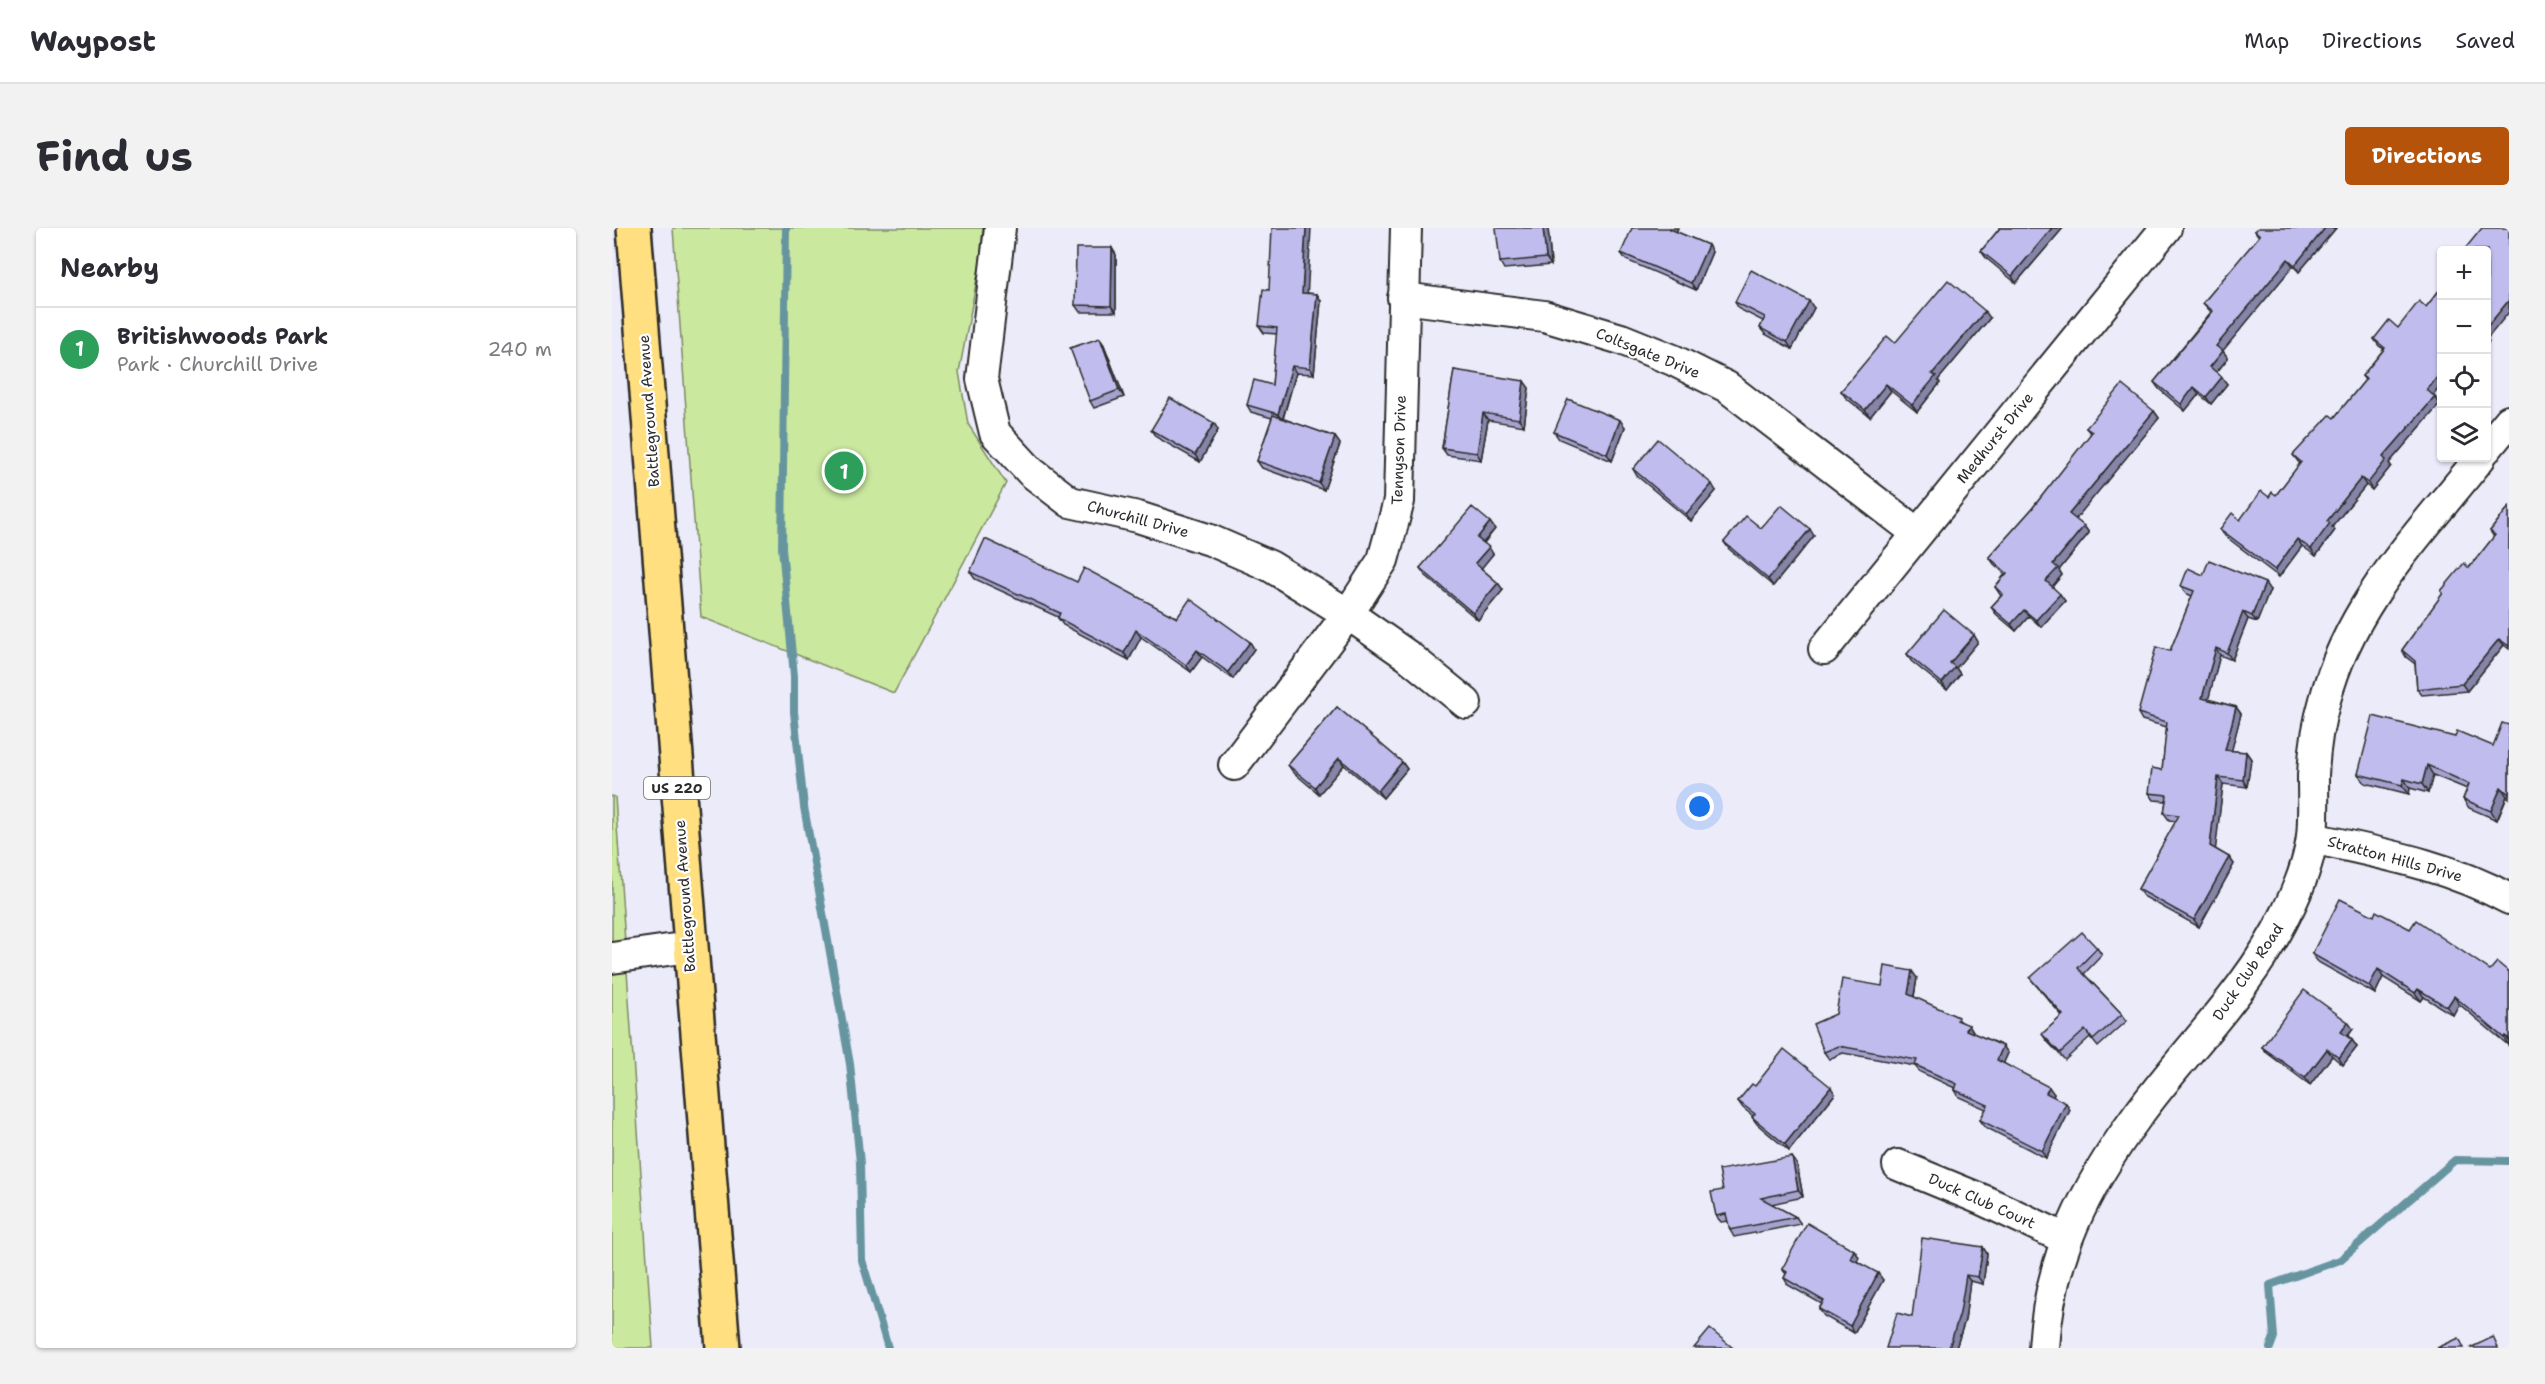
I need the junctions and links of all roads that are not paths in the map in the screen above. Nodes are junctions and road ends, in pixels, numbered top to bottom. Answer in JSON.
{"nodes":[{"id":1,"x":634,"y":228,"type":"edge"},
{"id":2,"x":1000,"y":228,"type":"edge"},
{"id":3,"x":1406,"y":228,"type":"edge"},
{"id":4,"x":2166,"y":228,"type":"edge"},
{"id":5,"x":1403,"y":298,"type":"junction"},
{"id":6,"x":2509,"y":421,"type":"edge"},
{"id":7,"x":2491,"y":444,"type":"edge"},
{"id":8,"x":2477,"y":462,"type":"edge"},
{"id":9,"x":1917,"y":533,"type":"junction"},
{"id":10,"x":1348,"y":614,"type":"junction"},
{"id":11,"x":1824,"y":649,"type":"dead end"},
{"id":12,"x":1466,"y":703,"type":"dead end"},
{"id":13,"x":1234,"y":765,"type":"dead end"},
{"id":14,"x":2312,"y":838,"type":"junction"},
{"id":15,"x":2509,"y":899,"type":"edge"},
{"id":16,"x":689,"y":947,"type":"junction"},
{"id":17,"x":612,"y":958,"type":"edge"},
{"id":18,"x":1898,"y":1165,"type":"dead end"},
{"id":19,"x":2066,"y":1239,"type":"junction"},
{"id":20,"x":723,"y":1348,"type":"edge"},
{"id":21,"x":2044,"y":1348,"type":"edge"}],
"edges":[{"from":1,"to":16,"type":"main road","name":"Battleground Avenue","number":"US 220"},
{"from":2,"to":10,"type":"street","name":"Churchill Drive"},
{"from":3,"to":5,"type":"street","name":"Tennyson Drive"},
{"from":4,"to":9,"type":"street","name":"Medhurst Drive"},
{"from":5,"to":9,"type":"street","name":"Coltsgate Drive"},
{"from":5,"to":10,"type":"street","name":"Tennyson Drive"},
{"from":6,"to":7,"type":"street"},
{"from":8,"to":14,"type":"street","name":"Duck Club Road"},
{"from":9,"to":11,"type":"street","name":"Medhurst Drive"},
{"from":10,"to":12,"type":"street","name":"Churchill Drive"},
{"from":10,"to":13,"type":"street","name":"Tennyson Drive"},
{"from":14,"to":15,"type":"street","name":"Stratton Hills Drive"},
{"from":14,"to":19,"type":"street","name":"Duck Club Road"},
{"from":16,"to":17,"type":"street"},
{"from":16,"to":20,"type":"main road","name":"Battleground Avenue","number":"US 220"},
{"from":18,"to":19,"type":"street","name":"Duck Club Court"},
{"from":19,"to":21,"type":"street","name":"Duck Club Road"}]}
